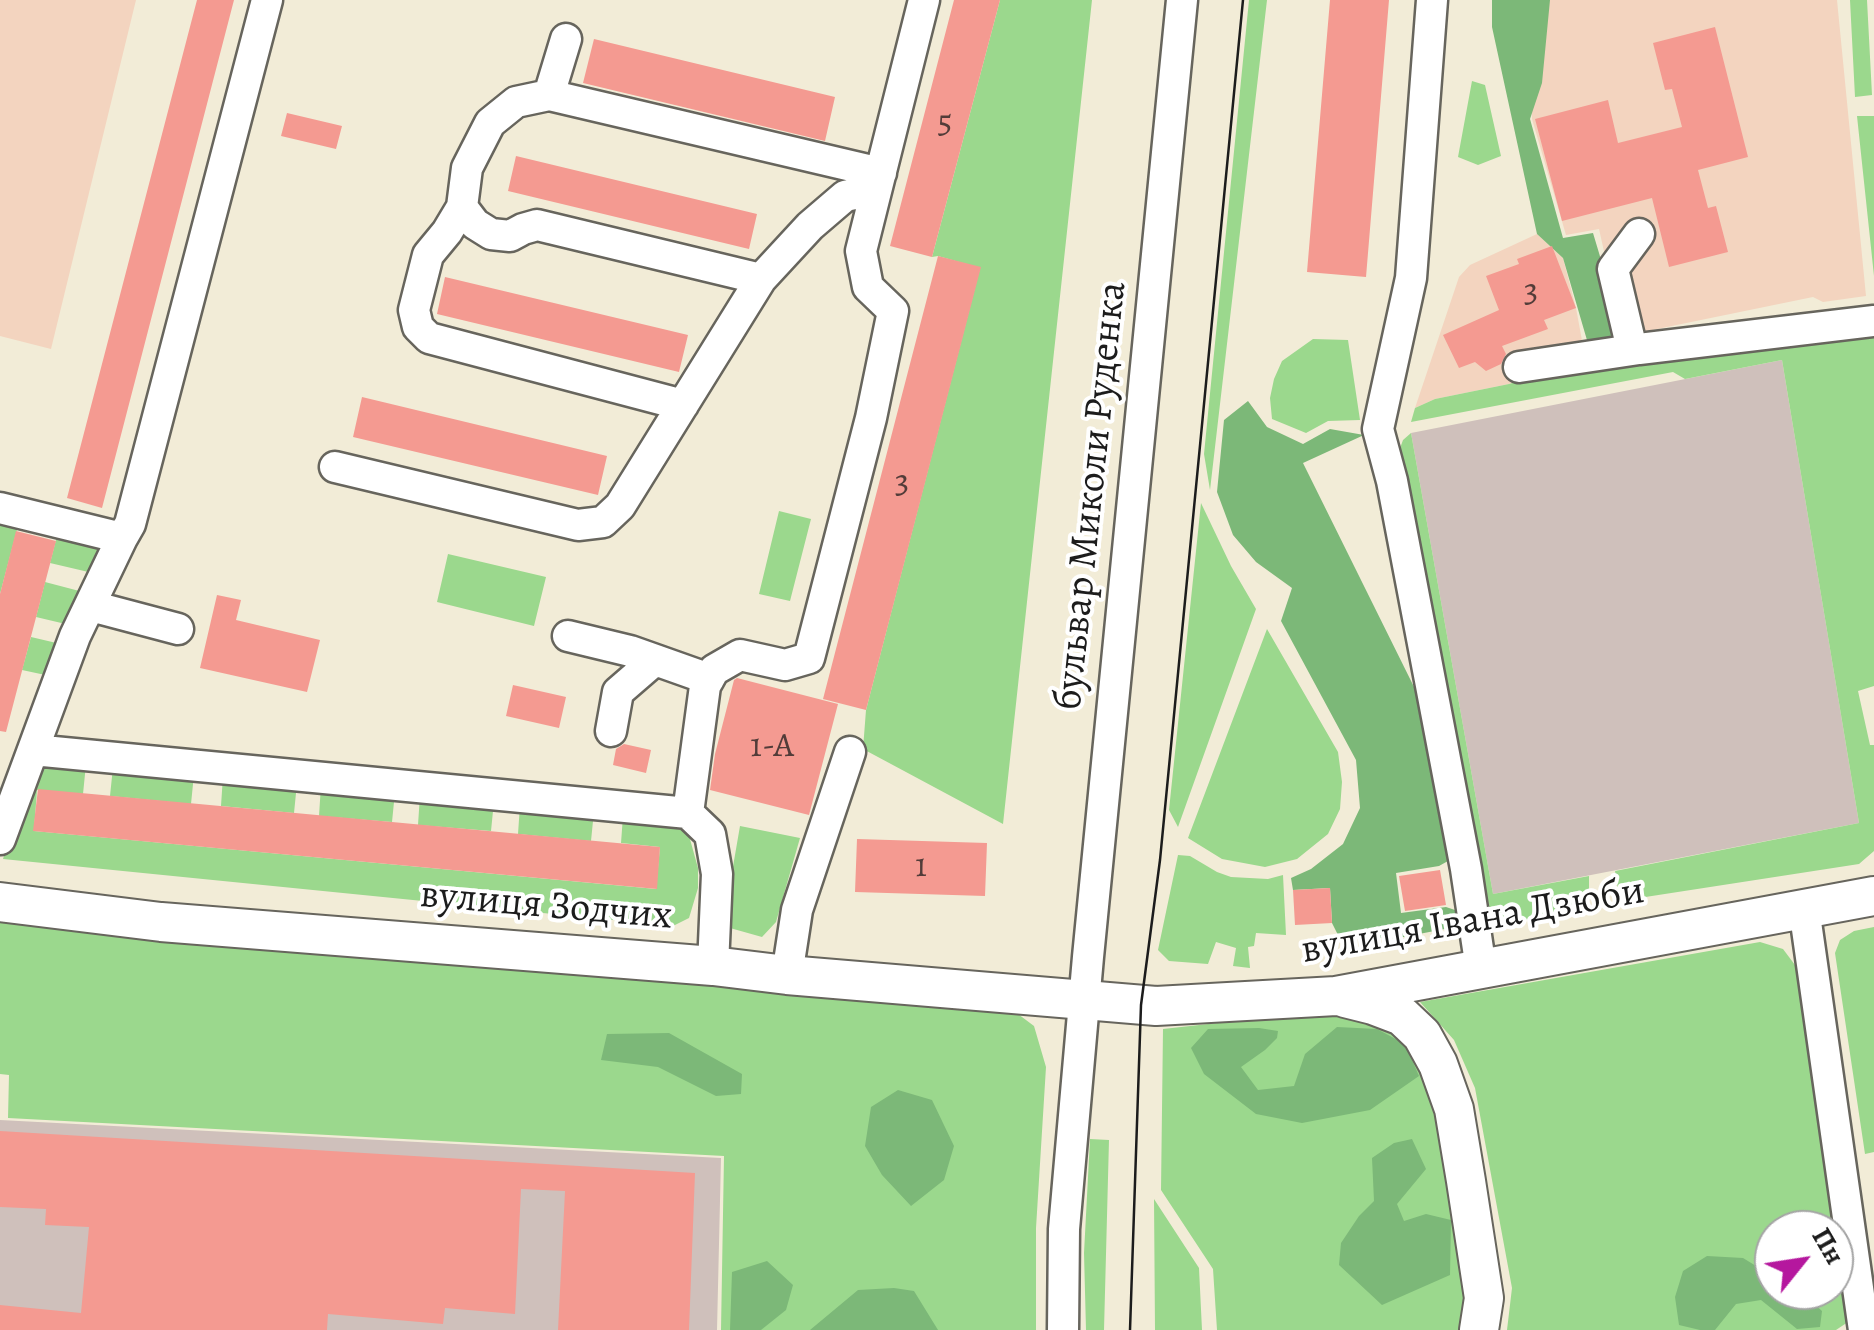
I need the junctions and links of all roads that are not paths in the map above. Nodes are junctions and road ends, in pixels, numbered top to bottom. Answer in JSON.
{"nodes":[{"id":1,"x":266,"y":0,"type":"edge"},
{"id":2,"x":924,"y":0,"type":"edge"},
{"id":3,"x":1182,"y":0,"type":"edge"},
{"id":4,"x":1432,"y":0,"type":"edge"},
{"id":5,"x":566,"y":39,"type":"dead end"},
{"id":6,"x":549,"y":95,"type":"junction"},
{"id":7,"x":878,"y":183,"type":"junction"},
{"id":8,"x":462,"y":206,"type":"junction"},
{"id":9,"x":1640,"y":234,"type":"dead end"},
{"id":10,"x":761,"y":279,"type":"junction"},
{"id":11,"x":1874,"y":322,"type":"edge"},
{"id":12,"x":1639,"y":349,"type":"junction"},
{"id":13,"x":1519,"y":367,"type":"dead end"},
{"id":14,"x":683,"y":405,"type":"junction"},
{"id":15,"x":334,"y":467,"type":"dead end"},
{"id":16,"x":0,"y":508,"type":"edge"},
{"id":17,"x":122,"y":538,"type":"junction"},
{"id":18,"x":90,"y":606,"type":"junction"},
{"id":19,"x":178,"y":629,"type":"dead end"},
{"id":20,"x":568,"y":636,"type":"dead end"},
{"id":21,"x":655,"y":660,"type":"junction"},
{"id":22,"x":709,"y":679,"type":"junction"},
{"id":23,"x":612,"y":731,"type":"dead end"},
{"id":24,"x":33,"y":750,"type":"junction"},
{"id":25,"x":850,"y":752,"type":"dead end"},
{"id":26,"x":688,"y":814,"type":"junction"},
{"id":27,"x":0,"y":839,"type":"edge"},
{"id":28,"x":1874,"y":896,"type":"edge"},
{"id":29,"x":0,"y":902,"type":"edge"},
{"id":30,"x":1804,"y":908,"type":"junction"},
{"id":31,"x":713,"y":966,"type":"junction"},
{"id":32,"x":1481,"y":970,"type":"junction"},
{"id":33,"x":787,"y":975,"type":"junction"},
{"id":34,"x":1336,"y":996,"type":"junction"},
{"id":35,"x":1084,"y":1000,"type":"junction"},
{"id":36,"x":1063,"y":1330,"type":"edge"},
{"id":37,"x":1480,"y":1330,"type":"edge"},
{"id":38,"x":1864,"y":1330,"type":"edge"}],
"edges":[{"from":1,"to":17,"type":"street"},
{"from":2,"to":7,"type":"street"},
{"from":3,"to":35,"type":"street","name":"бульвар Миколи Руденка"},
{"from":4,"to":32,"type":"street"},
{"from":5,"to":6,"type":"street"},
{"from":6,"to":7,"type":"street"},
{"from":6,"to":8,"type":"street"},
{"from":7,"to":10,"type":"street"},
{"from":7,"to":22,"type":"street"},
{"from":8,"to":10,"type":"street"},
{"from":8,"to":14,"type":"street"},
{"from":9,"to":12,"type":"street"},
{"from":10,"to":14,"type":"street"},
{"from":11,"to":12,"type":"street"},
{"from":12,"to":13,"type":"street"},
{"from":14,"to":15,"type":"street"},
{"from":16,"to":17,"type":"street"},
{"from":17,"to":18,"type":"street"},
{"from":18,"to":19,"type":"street"},
{"from":18,"to":24,"type":"street"},
{"from":20,"to":21,"type":"street"},
{"from":21,"to":22,"type":"street"},
{"from":21,"to":23,"type":"street"},
{"from":22,"to":26,"type":"street"},
{"from":24,"to":26,"type":"street"},
{"from":24,"to":27,"type":"street"},
{"from":25,"to":33,"type":"street"},
{"from":26,"to":31,"type":"street"},
{"from":28,"to":30,"type":"main road","name":"вулиця Івана Дзюби"},
{"from":29,"to":31,"type":"main road","name":"вулиця Зодчих"},
{"from":30,"to":32,"type":"main road","name":"вулиця Івана Дзюби"},
{"from":30,"to":38,"type":"street"},
{"from":31,"to":33,"type":"main road","name":"вулиця Зодчих"},
{"from":32,"to":34,"type":"main road","name":"вулиця Івана Дзюби"},
{"from":33,"to":35,"type":"main road","name":"вулиця Зодчих"},
{"from":34,"to":35,"type":"main road","name":"вулиця Івана Дзюби"},
{"from":34,"to":37,"type":"main road"},
{"from":35,"to":36,"type":"street","name":"бульвар Миколи Руденка"}]}
